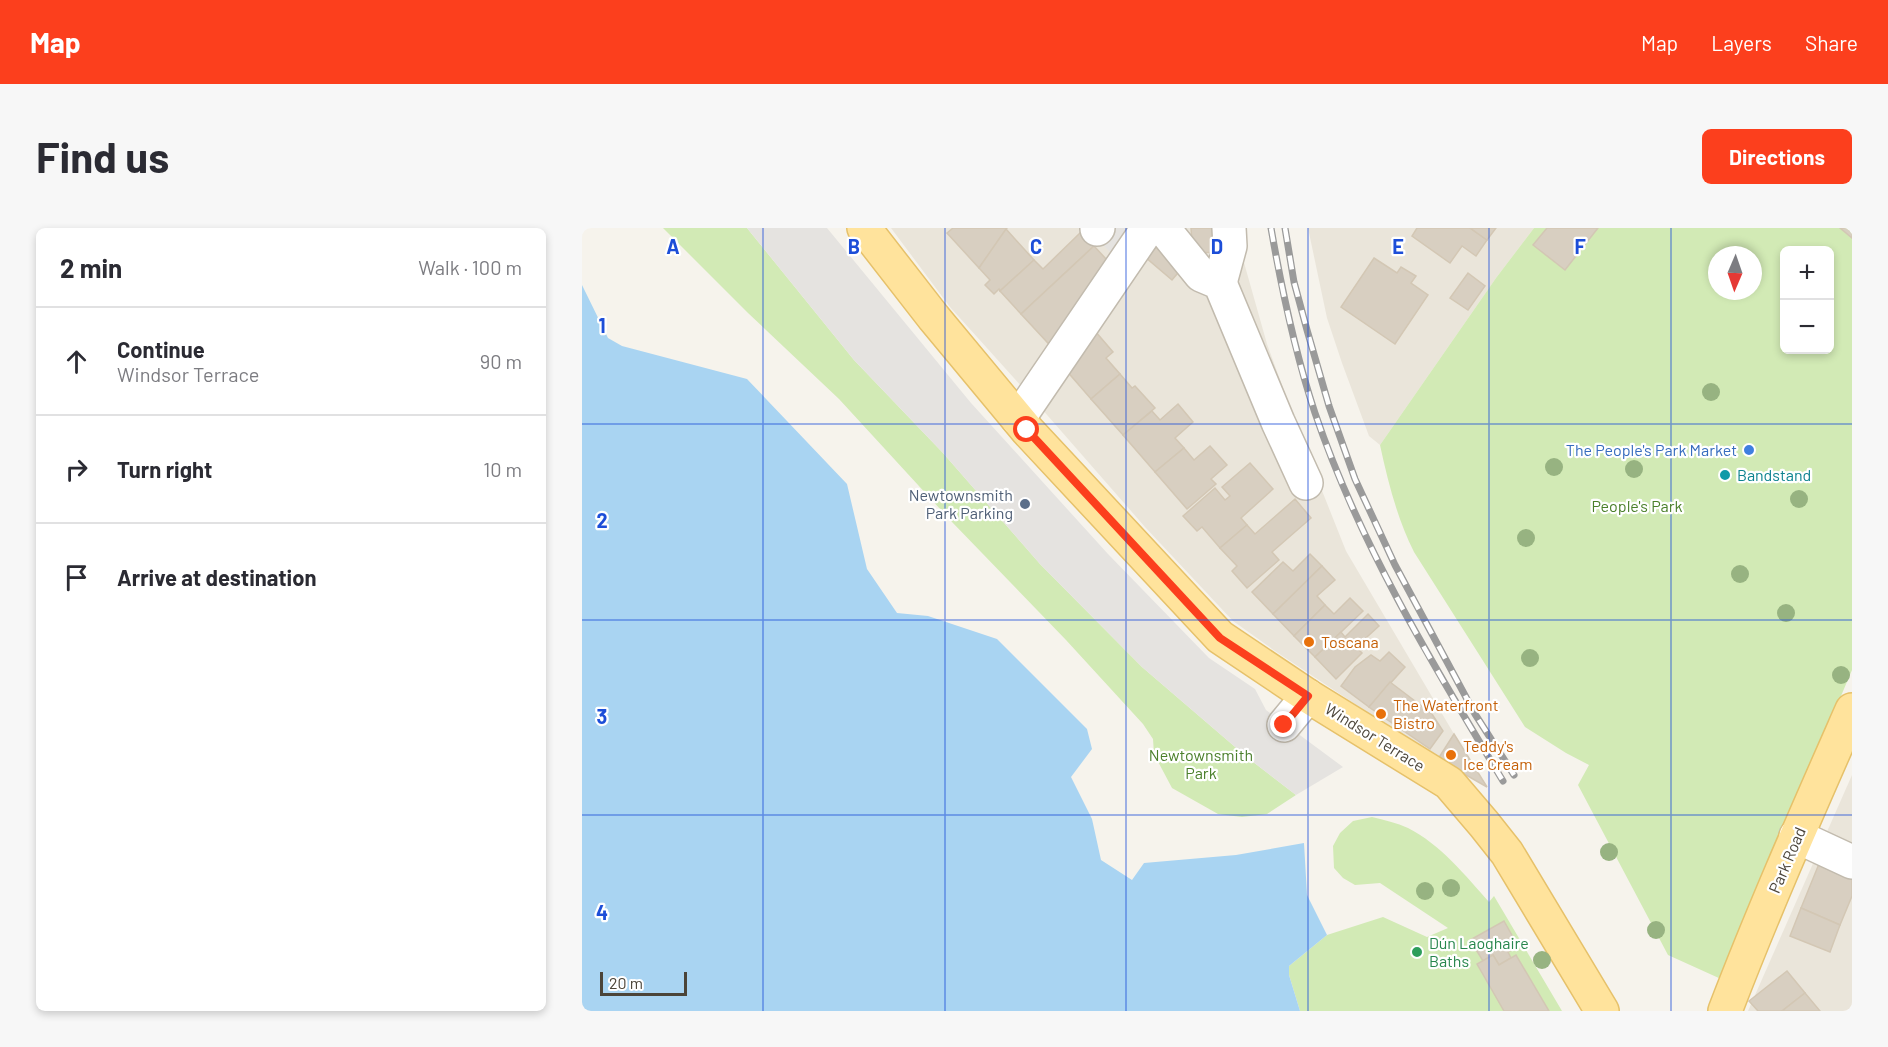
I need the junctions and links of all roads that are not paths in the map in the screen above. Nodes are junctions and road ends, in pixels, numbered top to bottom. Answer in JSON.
{"nodes":[{"id":1,"x":864,"y":228,"type":"edge"},
{"id":2,"x":1148,"y":228,"type":"edge"},
{"id":3,"x":1163,"y":228,"type":"edge"},
{"id":4,"x":1229,"y":228,"type":"edge"},
{"id":5,"x":1220,"y":283,"type":"junction"},
{"id":6,"x":1018,"y":419,"type":"junction"},
{"id":7,"x":1306,"y":483,"type":"dead end"},
{"id":8,"x":1308,"y":696,"type":"junction"},
{"id":9,"x":1852,"y":710,"type":"edge"},
{"id":10,"x":1284,"y":725,"type":"dead end"},
{"id":11,"x":1796,"y":836,"type":"junction"},
{"id":12,"x":1852,"y":862,"type":"edge"},
{"id":13,"x":1602,"y":1011,"type":"edge"},
{"id":14,"x":1725,"y":1011,"type":"edge"}],
"edges":[{"from":1,"to":6,"type":"main road","name":"Windsor Terrace"},
{"from":2,"to":6,"type":"street"},
{"from":3,"to":5,"type":"street"},
{"from":4,"to":5,"type":"street"},
{"from":5,"to":7,"type":"street"},
{"from":6,"to":8,"type":"main road","name":"Windsor Terrace"},
{"from":8,"to":10,"type":"street"},
{"from":8,"to":13,"type":"main road","name":"Windsor Terrace"},
{"from":9,"to":11,"type":"main road","name":"Park Road"},
{"from":11,"to":12,"type":"street"},
{"from":11,"to":14,"type":"main road","name":"Park Road"}]}
